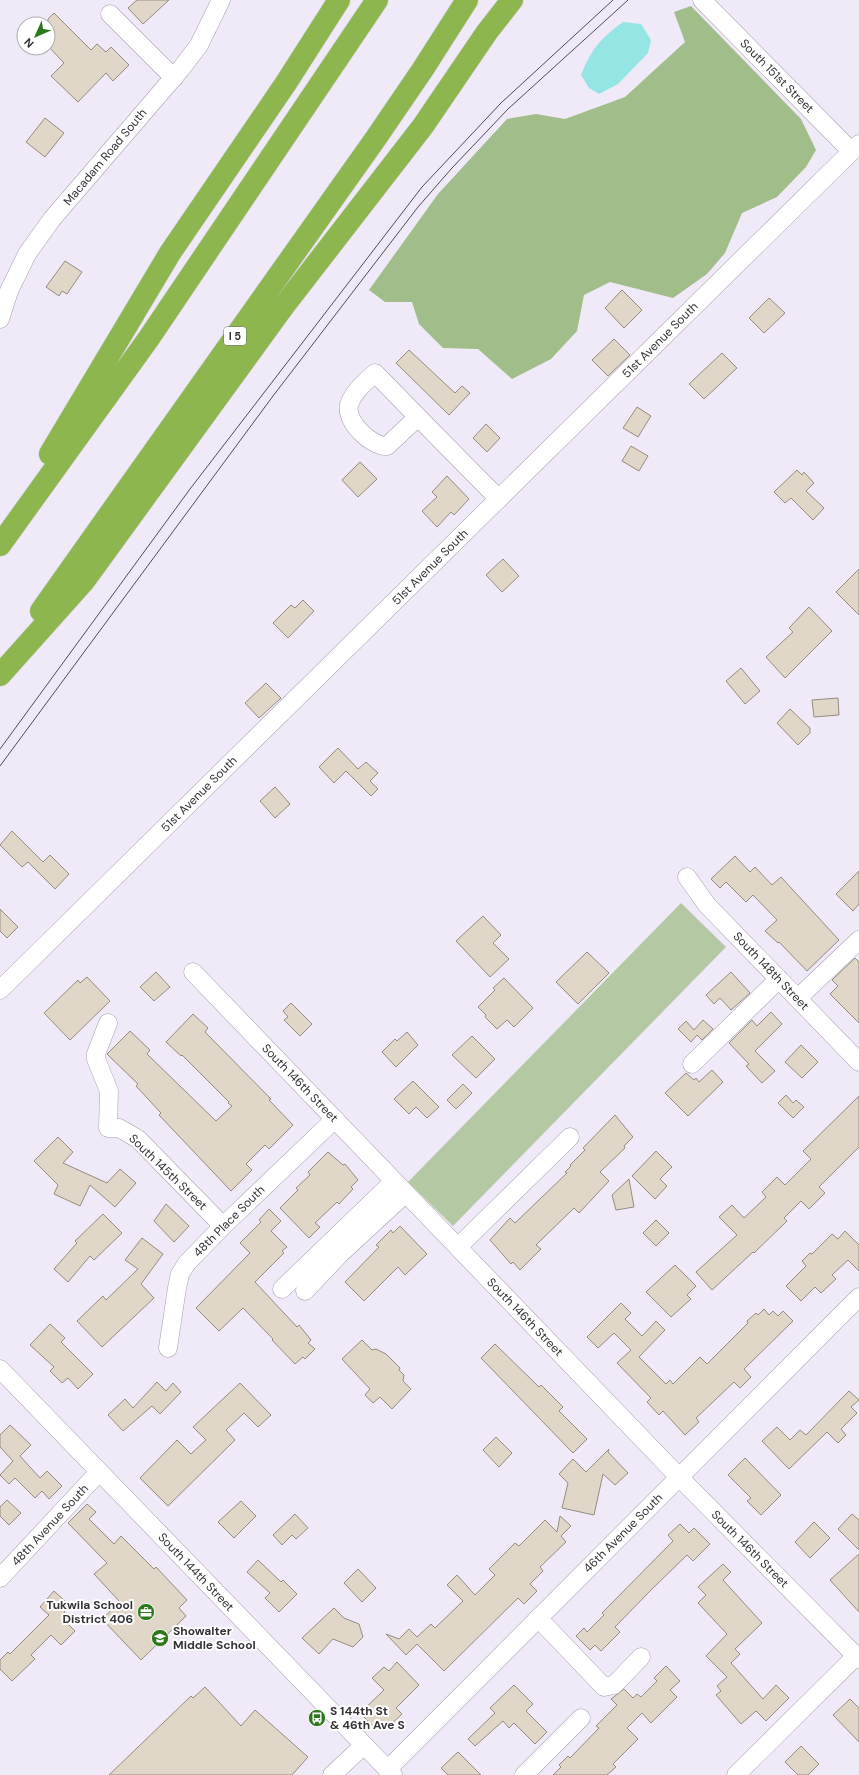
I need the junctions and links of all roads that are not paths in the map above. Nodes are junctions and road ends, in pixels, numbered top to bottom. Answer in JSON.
{"nodes":[{"id":1,"x":221,"y":0,"type":"edge"},
{"id":2,"x":339,"y":0,"type":"edge"},
{"id":3,"x":377,"y":0,"type":"edge"},
{"id":4,"x":467,"y":0,"type":"edge"},
{"id":5,"x":504,"y":0,"type":"edge"},
{"id":6,"x":512,"y":0,"type":"edge"},
{"id":7,"x":702,"y":0,"type":"edge"},
{"id":8,"x":110,"y":14,"type":"dead end"},
{"id":9,"x":487,"y":32,"type":"junction"},
{"id":10,"x":174,"y":78,"type":"junction"},
{"id":11,"x":855,"y":147,"type":"edge"},
{"id":12,"x":0,"y":319,"type":"edge"},
{"id":13,"x":418,"y":417,"type":"junction"},
{"id":14,"x":498,"y":499,"type":"junction"},
{"id":15,"x":0,"y":537,"type":"edge"},
{"id":16,"x":0,"y":545,"type":"edge"},
{"id":17,"x":0,"y":669,"type":"edge"},
{"id":18,"x":0,"y":676,"type":"edge"},
{"id":19,"x":686,"y":877,"type":"dead end"},
{"id":20,"x":859,"y":940,"type":"edge"},
{"id":21,"x":193,"y":972,"type":"dead end"},
{"id":22,"x":779,"y":979,"type":"junction"},
{"id":23,"x":0,"y":990,"type":"edge"},
{"id":24,"x":798,"y":998,"type":"junction"},
{"id":25,"x":108,"y":1023,"type":"dead end"},
{"id":26,"x":859,"y":1062,"type":"edge"},
{"id":27,"x":692,"y":1064,"type":"dead end"},
{"id":28,"x":335,"y":1119,"type":"junction"},
{"id":29,"x":570,"y":1137,"type":"dead end"},
{"id":30,"x":400,"y":1187,"type":"junction"},
{"id":31,"x":223,"y":1226,"type":"junction"},
{"id":32,"x":458,"y":1247,"type":"junction"},
{"id":33,"x":282,"y":1289,"type":"dead end"},
{"id":34,"x":305,"y":1290,"type":"dead end"},
{"id":35,"x":859,"y":1297,"type":"edge"},
{"id":36,"x":168,"y":1348,"type":"dead end"},
{"id":37,"x":0,"y":1369,"type":"edge"},
{"id":38,"x":99,"y":1472,"type":"junction"},
{"id":39,"x":679,"y":1477,"type":"junction"},
{"id":40,"x":0,"y":1578,"type":"edge"},
{"id":41,"x":538,"y":1618,"type":"junction"},
{"id":42,"x":641,"y":1657,"type":"dead end"},
{"id":43,"x":857,"y":1658,"type":"edge"},
{"id":44,"x":581,"y":1718,"type":"dead end"},
{"id":45,"x":363,"y":1746,"type":"junction"},
{"id":46,"x":390,"y":1772,"type":"edge"},
{"id":47,"x":534,"y":1772,"type":"edge"},
{"id":48,"x":332,"y":1775,"type":"edge"},
{"id":49,"x":736,"y":1775,"type":"edge"}],
"edges":[{"from":1,"to":10,"type":"street","name":"Macadam Road South"},
{"from":2,"to":15,"type":"highway"},
{"from":3,"to":16,"type":"highway"},
{"from":4,"to":17,"type":"highway","number":"I 5"},
{"from":5,"to":9,"type":"highway"},
{"from":6,"to":9,"type":"highway"},
{"from":7,"to":11,"type":"street","name":"South 151st Street"},
{"from":8,"to":10,"type":"street"},
{"from":9,"to":18,"type":"highway"},
{"from":10,"to":12,"type":"street","name":"Macadam Road South"},
{"from":11,"to":14,"type":"street","name":"51st Avenue South"},
{"from":13,"to":13,"type":"street"},
{"from":13,"to":14,"type":"street"},
{"from":14,"to":23,"type":"street","name":"51st Avenue South"},
{"from":19,"to":22,"type":"street","name":"South 148th Street"},
{"from":20,"to":24,"type":"street"},
{"from":21,"to":28,"type":"street","name":"South 146th Street"},
{"from":22,"to":24,"type":"street","name":"South 148th Street"},
{"from":22,"to":27,"type":"street"},
{"from":24,"to":26,"type":"street","name":"South 148th Street"},
{"from":25,"to":31,"type":"street","name":"South 145th Street"},
{"from":28,"to":30,"type":"street","name":"South 146th Street"},
{"from":28,"to":31,"type":"street","name":"48th Place South"},
{"from":29,"to":32,"type":"street"},
{"from":30,"to":32,"type":"street","name":"South 146th Street"},
{"from":30,"to":33,"type":"street"},
{"from":30,"to":34,"type":"street"},
{"from":31,"to":36,"type":"street","name":"48th Place South"},
{"from":32,"to":39,"type":"street","name":"South 146th Street"},
{"from":35,"to":39,"type":"street","name":"46th Avenue South"},
{"from":37,"to":38,"type":"street","name":"South 144th Street"},
{"from":38,"to":40,"type":"street","name":"48th Avenue South"},
{"from":38,"to":45,"type":"street","name":"South 144th Street"},
{"from":39,"to":41,"type":"street","name":"46th Avenue South"},
{"from":39,"to":43,"type":"street","name":"South 146th Street"},
{"from":41,"to":42,"type":"street"},
{"from":41,"to":46,"type":"street","name":"46th Avenue South"},
{"from":43,"to":49,"type":"street"},
{"from":44,"to":47,"type":"street"},
{"from":45,"to":46,"type":"street","name":"South 144th Street"},
{"from":45,"to":48,"type":"street"}]}
